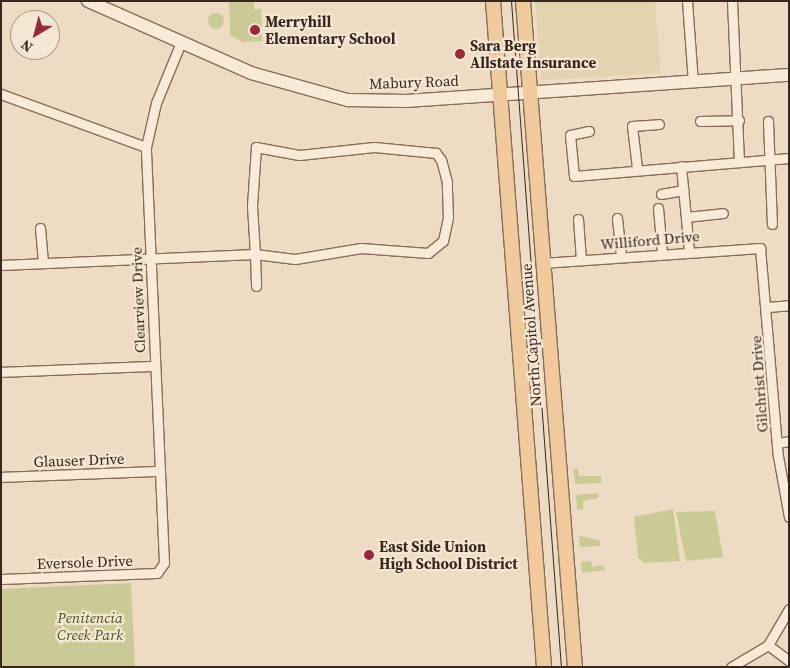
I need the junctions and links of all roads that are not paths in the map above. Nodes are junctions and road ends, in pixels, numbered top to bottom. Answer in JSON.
{"nodes":[{"id":1,"x":88,"y":1,"type":"edge"},
{"id":2,"x":493,"y":1,"type":"edge"},
{"id":3,"x":523,"y":1,"type":"edge"},
{"id":4,"x":687,"y":1,"type":"edge"},
{"id":5,"x":732,"y":1,"type":"edge"},
{"id":6,"x":181,"y":42,"type":"junction"},
{"id":7,"x":789,"y":75,"type":"edge"},
{"id":8,"x":737,"y":79,"type":"junction"},
{"id":9,"x":693,"y":82,"type":"junction"},
{"id":10,"x":530,"y":93,"type":"junction"},
{"id":11,"x":1,"y":94,"type":"edge"},
{"id":12,"x":500,"y":95,"type":"junction"},
{"id":13,"x":739,"y":120,"type":"junction"},
{"id":14,"x":700,"y":121,"type":"dead end"},
{"id":15,"x":768,"y":121,"type":"dead end"},
{"id":16,"x":659,"y":124,"type":"dead end"},
{"id":17,"x":589,"y":131,"type":"dead end"},
{"id":18,"x":146,"y":147,"type":"junction"},
{"id":19,"x":789,"y":158,"type":"edge"},
{"id":20,"x":767,"y":160,"type":"junction"},
{"id":21,"x":739,"y":161,"type":"junction"},
{"id":22,"x":681,"y":166,"type":"junction"},
{"id":23,"x":637,"y":168,"type":"junction"},
{"id":24,"x":684,"y":190,"type":"junction"},
{"id":25,"x":661,"y":194,"type":"dead end"},
{"id":26,"x":658,"y":208,"type":"dead end"},
{"id":27,"x":723,"y":213,"type":"dead end"},
{"id":28,"x":686,"y":217,"type":"junction"},
{"id":29,"x":617,"y":218,"type":"dead end"},
{"id":30,"x":578,"y":219,"type":"dead end"},
{"id":31,"x":772,"y":224,"type":"dead end"},
{"id":32,"x":40,"y":228,"type":"dead end"},
{"id":33,"x":760,"y":248,"type":"joint"},
{"id":34,"x":688,"y":251,"type":"junction"},
{"id":35,"x":662,"y":253,"type":"junction"},
{"id":36,"x":255,"y":254,"type":"junction"},
{"id":37,"x":621,"y":256,"type":"junction"},
{"id":38,"x":151,"y":258,"type":"junction"},
{"id":39,"x":581,"y":260,"type":"junction"},
{"id":40,"x":44,"y":261,"type":"junction"},
{"id":41,"x":542,"y":263,"type":"junction"},
{"id":42,"x":1,"y":265,"type":"edge"},
{"id":43,"x":256,"y":286,"type":"dead end"},
{"id":44,"x":789,"y":305,"type":"edge"},
{"id":45,"x":768,"y":307,"type":"junction"},
{"id":46,"x":153,"y":366,"type":"junction"},
{"id":47,"x":1,"y":372,"type":"edge"},
{"id":48,"x":789,"y":442,"type":"edge"},
{"id":49,"x":777,"y":443,"type":"junction"},
{"id":50,"x":158,"y":471,"type":"junction"},
{"id":51,"x":1,"y":478,"type":"edge"},
{"id":52,"x":789,"y":517,"type":"edge"},
{"id":53,"x":164,"y":563,"type":"joint"},
{"id":54,"x":1,"y":579,"type":"edge"},
{"id":55,"x":789,"y":609,"type":"edge"},
{"id":56,"x":768,"y":645,"type":"junction"},
{"id":57,"x":789,"y":661,"type":"edge"},
{"id":58,"x":544,"y":667,"type":"edge"},
{"id":59,"x":575,"y":667,"type":"edge"},
{"id":60,"x":731,"y":667,"type":"edge"}],
"edges":[{"from":1,"to":6,"type":"main road","name":"Mabury Road"},
{"from":2,"to":12,"type":"main road","name":"North Capitol Avenue"},
{"from":3,"to":10,"type":"main road","name":"North Capitol Avenue"},
{"from":4,"to":9,"type":"street"},
{"from":5,"to":8,"type":"street"},
{"from":6,"to":12,"type":"main road","name":"Mabury Road"},
{"from":6,"to":18,"type":"street","name":"Clearview Drive"},
{"from":7,"to":8,"type":"main road","name":"Mabury Road"},
{"from":8,"to":9,"type":"main road","name":"Mabury Road"},
{"from":8,"to":13,"type":"street"},
{"from":9,"to":10,"type":"main road","name":"Mabury Road"},
{"from":10,"to":12,"type":"main road","name":"Mabury Road"},
{"from":10,"to":41,"type":"main road","name":"North Capitol Avenue"},
{"from":11,"to":18,"type":"street"},
{"from":12,"to":58,"type":"main road","name":"North Capitol Avenue"},
{"from":13,"to":14,"type":"street"},
{"from":13,"to":21,"type":"street"},
{"from":15,"to":20,"type":"street"},
{"from":16,"to":23,"type":"street"},
{"from":17,"to":23,"type":"street"},
{"from":18,"to":38,"type":"street","name":"Clearview Drive"},
{"from":19,"to":20,"type":"street"},
{"from":20,"to":21,"type":"street"},
{"from":20,"to":31,"type":"street"},
{"from":21,"to":22,"type":"street"},
{"from":22,"to":23,"type":"street"},
{"from":22,"to":24,"type":"street"},
{"from":24,"to":25,"type":"street"},
{"from":24,"to":28,"type":"street"},
{"from":26,"to":35,"type":"street"},
{"from":27,"to":28,"type":"street"},
{"from":28,"to":34,"type":"street"},
{"from":29,"to":37,"type":"street"},
{"from":30,"to":39,"type":"street"},
{"from":32,"to":40,"type":"street"},
{"from":33,"to":34,"type":"street","name":"Williford Drive"},
{"from":33,"to":45,"type":"street","name":"Gilchrist Drive"},
{"from":34,"to":35,"type":"street","name":"Williford Drive"},
{"from":35,"to":37,"type":"street","name":"Williford Drive"},
{"from":36,"to":36,"type":"street"},
{"from":36,"to":38,"type":"street"},
{"from":36,"to":43,"type":"street"},
{"from":37,"to":39,"type":"street","name":"Williford Drive"},
{"from":38,"to":40,"type":"street"},
{"from":38,"to":46,"type":"street","name":"Clearview Drive"},
{"from":39,"to":41,"type":"street","name":"Williford Drive"},
{"from":40,"to":42,"type":"street"},
{"from":41,"to":59,"type":"main road","name":"North Capitol Avenue"},
{"from":44,"to":45,"type":"street"},
{"from":45,"to":49,"type":"street","name":"Gilchrist Drive"},
{"from":46,"to":47,"type":"street"},
{"from":46,"to":50,"type":"street","name":"Clearview Drive"},
{"from":48,"to":49,"type":"street"},
{"from":49,"to":52,"type":"street","name":"Gilchrist Drive"},
{"from":50,"to":51,"type":"street","name":"Glauser Drive"},
{"from":50,"to":53,"type":"street","name":"Clearview Drive"},
{"from":53,"to":54,"type":"street","name":"Eversole Drive"},
{"from":55,"to":56,"type":"street"},
{"from":56,"to":57,"type":"street"},
{"from":56,"to":60,"type":"street"}]}
